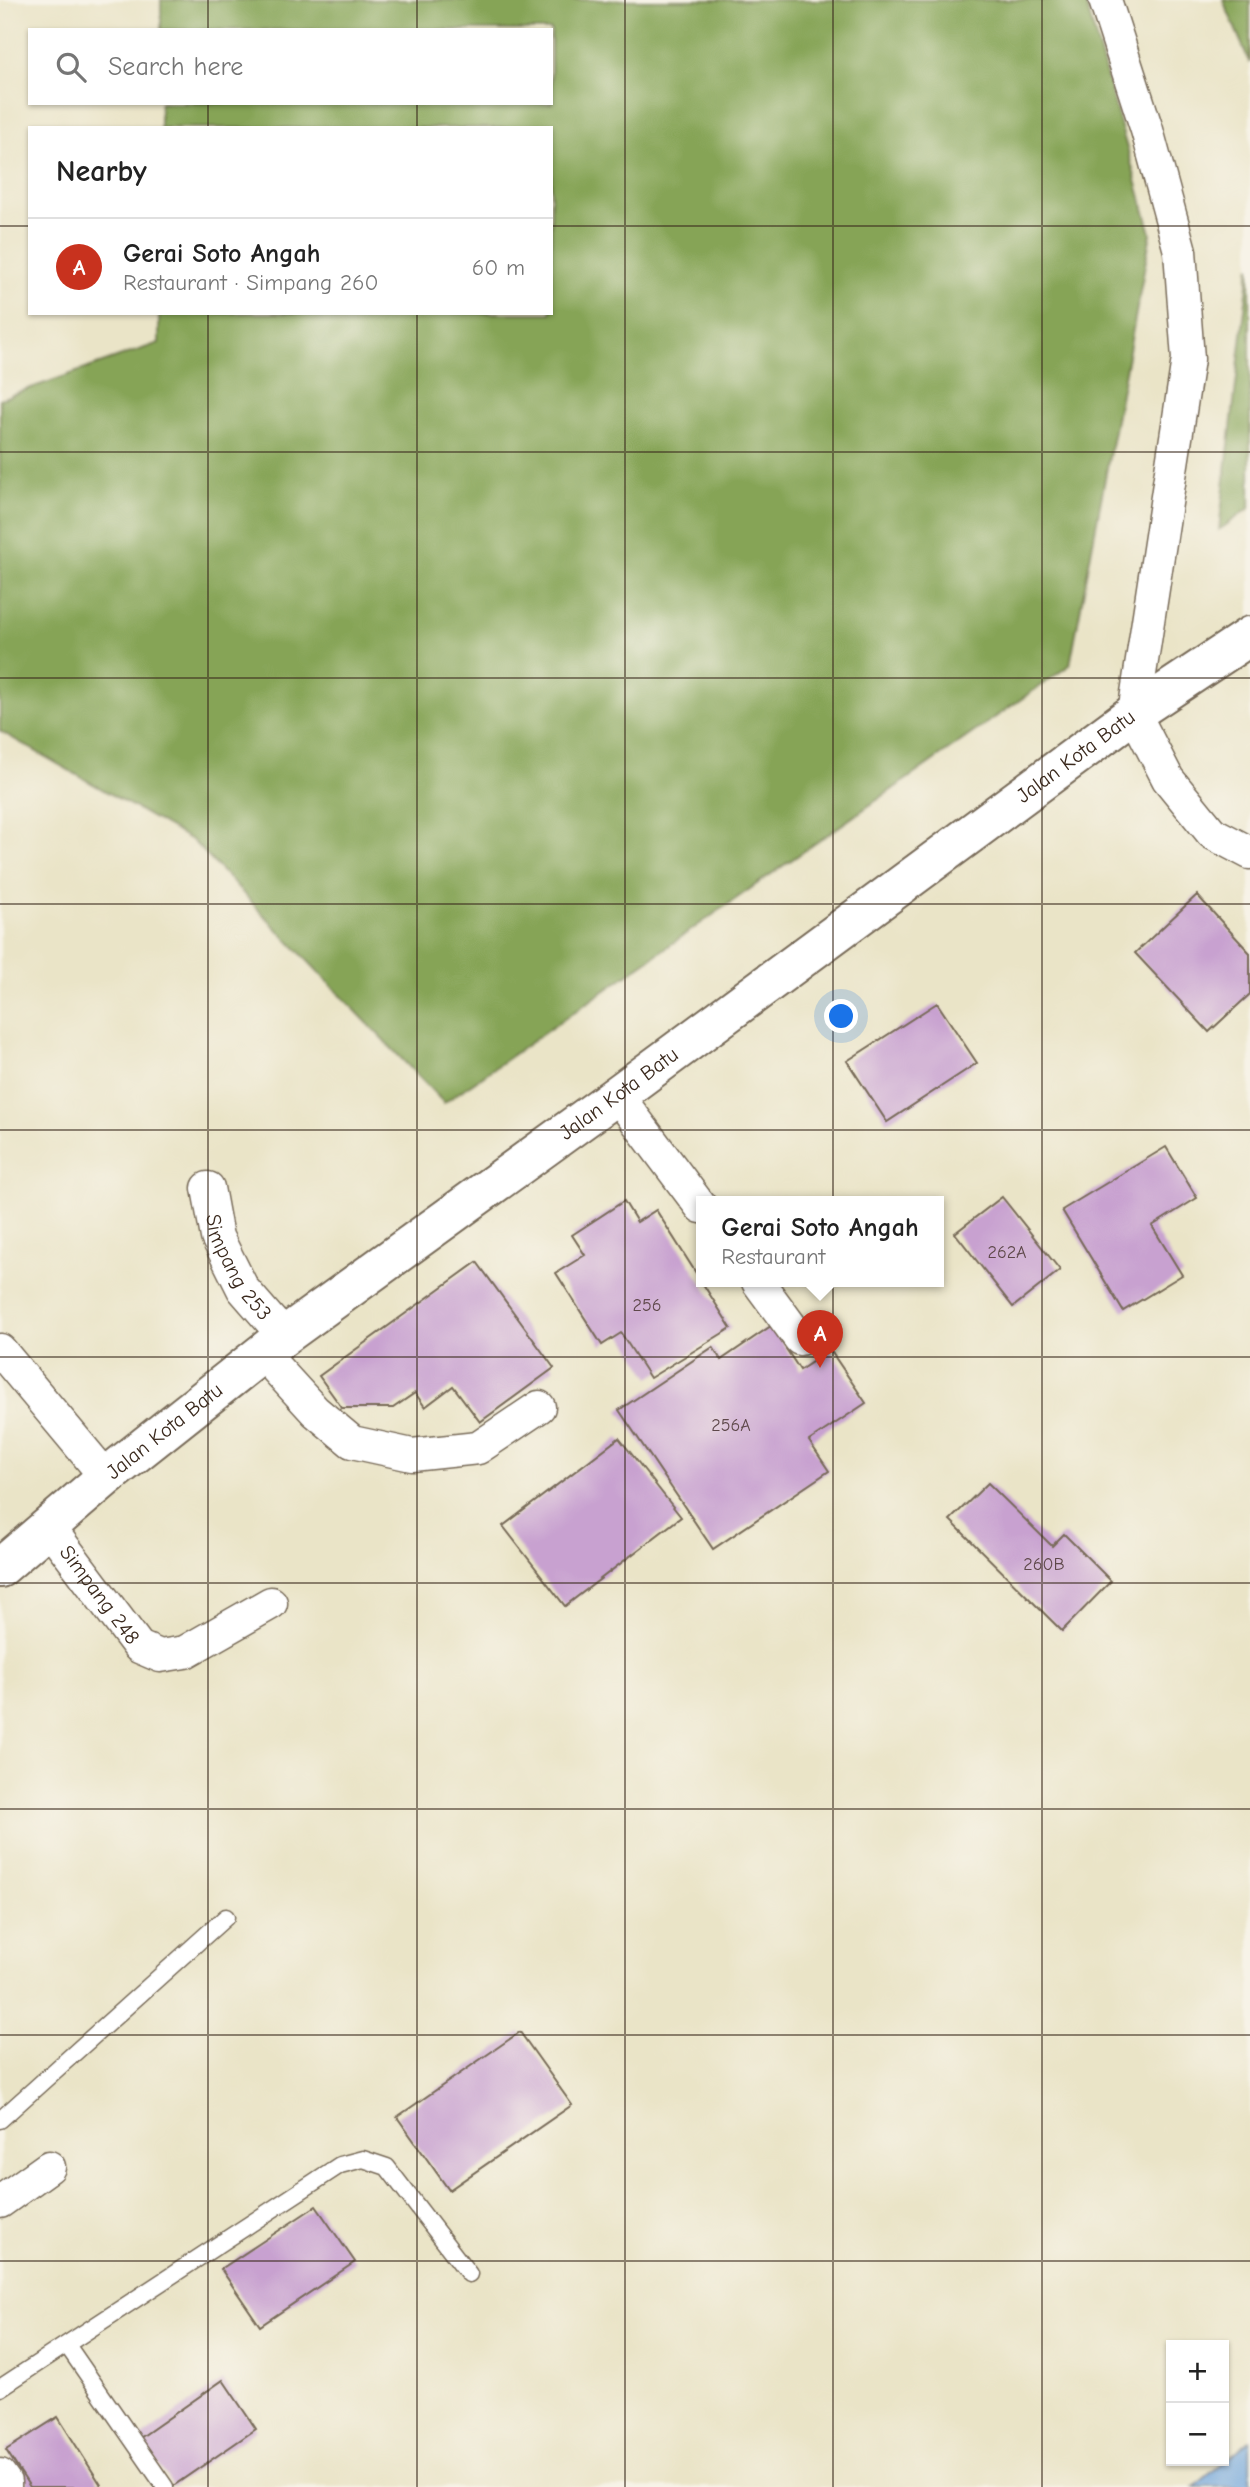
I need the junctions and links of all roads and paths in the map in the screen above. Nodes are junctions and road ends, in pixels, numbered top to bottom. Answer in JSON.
{"nodes":[{"id":1,"x":1105,"y":0,"type":"edge"},
{"id":2,"x":1250,"y":636,"type":"edge"},
{"id":3,"x":1134,"y":713,"type":"junction"},
{"id":4,"x":1250,"y":853,"type":"edge"},
{"id":5,"x":617,"y":1095,"type":"junction"},
{"id":6,"x":208,"y":1188,"type":"dead end"},
{"id":7,"x":696,"y":1200,"type":"edge"},
{"id":8,"x":762,"y":1287,"type":"edge"},
{"id":9,"x":800,"y":1339,"type":"dead end"},
{"id":10,"x":273,"y":1345,"type":"junction"},
{"id":11,"x":0,"y":1350,"type":"edge"},
{"id":12,"x":539,"y":1407,"type":"dead end"},
{"id":13,"x":106,"y":1477,"type":"junction"},
{"id":14,"x":48,"y":1526,"type":"junction"},
{"id":15,"x":0,"y":1568,"type":"edge"},
{"id":16,"x":271,"y":1603,"type":"dead end"},
{"id":17,"x":226,"y":1917,"type":"dead end"},
{"id":18,"x":0,"y":2120,"type":"edge"},
{"id":19,"x":49,"y":2167,"type":"dead end"},
{"id":20,"x":1,"y":2200,"type":"edge"},
{"id":21,"x":469,"y":2274,"type":"dead end"},
{"id":22,"x":67,"y":2345,"type":"junction"},
{"id":23,"x":0,"y":2388,"type":"edge"},
{"id":24,"x":0,"y":2475,"type":"edge"},
{"id":25,"x":5,"y":2487,"type":"edge"},
{"id":26,"x":165,"y":2487,"type":"edge"}],
"edges":[{"from":1,"to":3,"type":"street"},
{"from":2,"to":3,"type":"main road","name":"Jalan Kota Batu"},
{"from":3,"to":4,"type":"street"},
{"from":3,"to":5,"type":"main road","name":"Jalan Kota Batu"},
{"from":5,"to":7,"type":"street"},
{"from":5,"to":10,"type":"main road","name":"Jalan Kota Batu"},
{"from":6,"to":10,"type":"street","name":"Simpang 253"},
{"from":8,"to":9,"type":"street"},
{"from":10,"to":12,"type":"street","name":"Simpang 253"},
{"from":10,"to":13,"type":"main road","name":"Jalan Kota Batu"},
{"from":11,"to":13,"type":"street"},
{"from":13,"to":14,"type":"main road","name":"Jalan Kota Batu"},
{"from":14,"to":15,"type":"main road","name":"Jalan Kota Batu"},
{"from":14,"to":16,"type":"street","name":"Simpang 248"},
{"from":17,"to":18,"type":"lane"},
{"from":19,"to":20,"type":"street"},
{"from":21,"to":22,"type":"lane"},
{"from":22,"to":23,"type":"lane"},
{"from":22,"to":26,"type":"lane"},
{"from":24,"to":25,"type":"street"}]}
